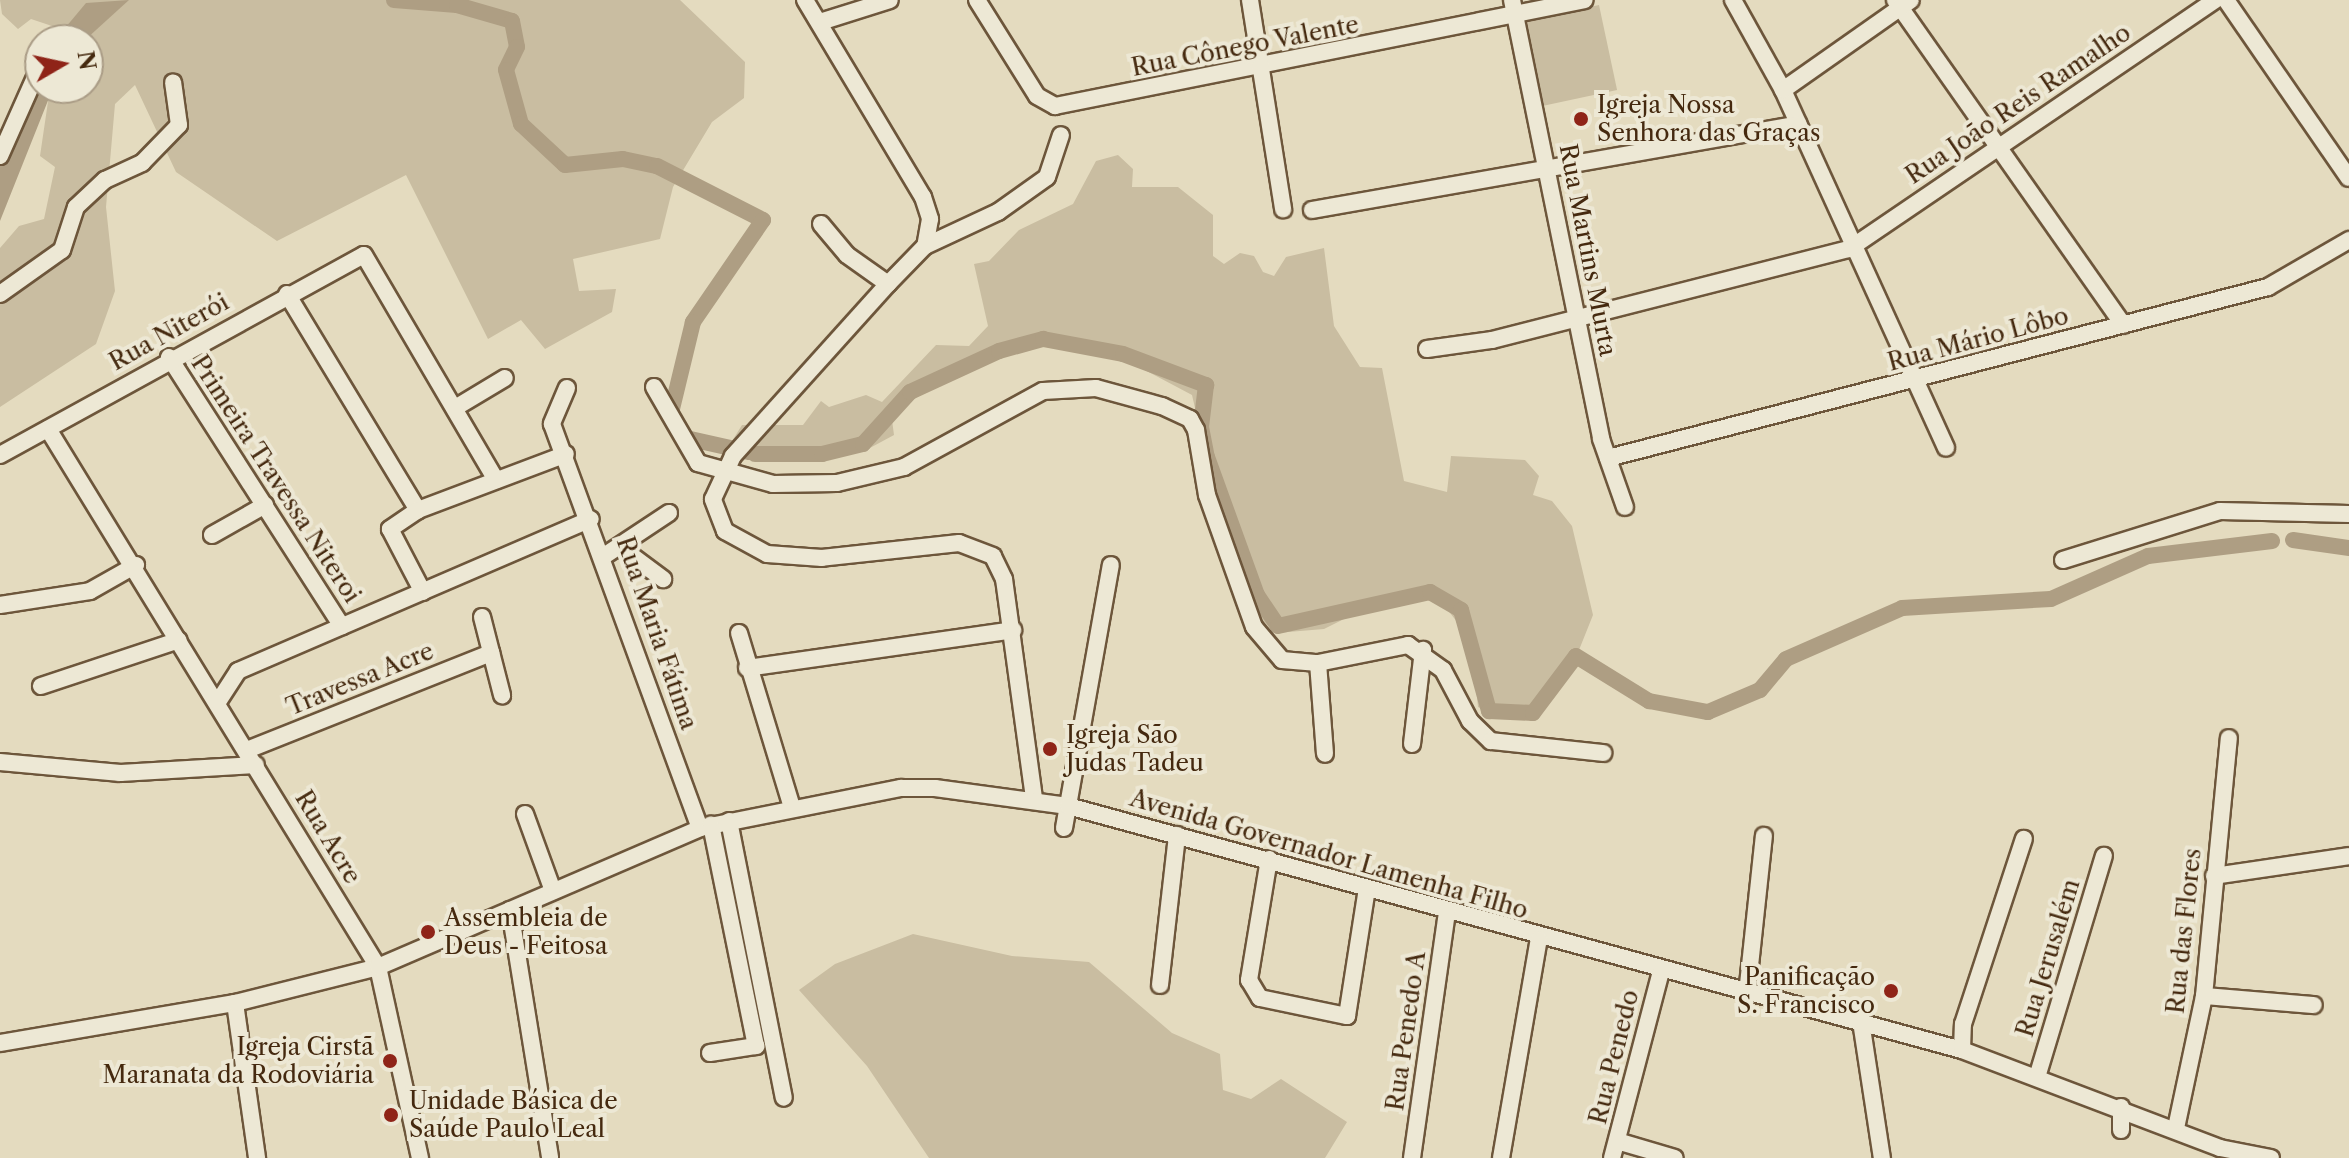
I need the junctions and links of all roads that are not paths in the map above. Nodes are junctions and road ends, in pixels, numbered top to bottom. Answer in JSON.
{"nodes":[{"id":1,"x":805,"y":0,"type":"edge"},
{"id":2,"x":890,"y":0,"type":"edge"},
{"id":3,"x":977,"y":0,"type":"edge"},
{"id":4,"x":1250,"y":0,"type":"edge"},
{"id":5,"x":1585,"y":0,"type":"edge"},
{"id":6,"x":1733,"y":0,"type":"edge"},
{"id":7,"x":2215,"y":0,"type":"edge"},
{"id":8,"x":2226,"y":0,"type":"edge"},
{"id":9,"x":1902,"y":2,"type":"edge"},
{"id":10,"x":1514,"y":8,"type":"edge"},
{"id":11,"x":820,"y":22,"type":"junction"},
{"id":12,"x":1263,"y":70,"type":"junction"},
{"id":13,"x":173,"y":82,"type":"dead end"},
{"id":14,"x":1783,"y":90,"type":"junction"},
{"id":15,"x":24,"y":102,"type":"edge"},
{"id":16,"x":1798,"y":124,"type":"junction"},
{"id":17,"x":1061,"y":135,"type":"dead end"},
{"id":18,"x":1997,"y":146,"type":"junction"},
{"id":19,"x":0,"y":156,"type":"edge"},
{"id":20,"x":1546,"y":166,"type":"junction"},
{"id":21,"x":2349,"y":178,"type":"edge"},
{"id":22,"x":1283,"y":209,"type":"dead end"},
{"id":23,"x":1312,"y":210,"type":"dead end"},
{"id":24,"x":821,"y":224,"type":"dead end"},
{"id":25,"x":2349,"y":240,"type":"edge"},
{"id":26,"x":925,"y":246,"type":"junction"},
{"id":27,"x":1849,"y":249,"type":"junction"},
{"id":28,"x":888,"y":284,"type":"junction"},
{"id":29,"x":0,"y":294,"type":"edge"},
{"id":30,"x":287,"y":294,"type":"junction"},
{"id":31,"x":1577,"y":317,"type":"junction"},
{"id":32,"x":2123,"y":325,"type":"junction"},
{"id":33,"x":1427,"y":349,"type":"dead end"},
{"id":34,"x":169,"y":357,"type":"junction"},
{"id":35,"x":505,"y":378,"type":"dead end"},
{"id":36,"x":1915,"y":381,"type":"junction"},
{"id":37,"x":654,"y":387,"type":"dead end"},
{"id":38,"x":567,"y":388,"type":"dead end"},
{"id":39,"x":455,"y":408,"type":"junction"},
{"id":40,"x":48,"y":429,"type":"junction"},
{"id":41,"x":1946,"y":448,"type":"dead end"},
{"id":42,"x":566,"y":454,"type":"junction"},
{"id":43,"x":0,"y":455,"type":"edge"},
{"id":44,"x":1608,"y":458,"type":"junction"},
{"id":45,"x":720,"y":473,"type":"junction"},
{"id":46,"x":496,"y":480,"type":"junction"},
{"id":47,"x":265,"y":505,"type":"junction"},
{"id":48,"x":1625,"y":507,"type":"dead end"},
{"id":49,"x":418,"y":510,"type":"junction"},
{"id":50,"x":669,"y":513,"type":"dead end"},
{"id":51,"x":2349,"y":514,"type":"edge"},
{"id":52,"x":591,"y":519,"type":"junction"},
{"id":53,"x":212,"y":535,"type":"dead end"},
{"id":54,"x":620,"y":547,"type":"junction"},
{"id":55,"x":604,"y":556,"type":"junction"},
{"id":56,"x":2063,"y":560,"type":"dead end"},
{"id":57,"x":136,"y":565,"type":"junction"},
{"id":58,"x":1111,"y":565,"type":"dead end"},
{"id":59,"x":663,"y":579,"type":"dead end"},
{"id":60,"x":423,"y":592,"type":"junction"},
{"id":61,"x":0,"y":606,"type":"edge"},
{"id":62,"x":482,"y":617,"type":"dead end"},
{"id":63,"x":342,"y":626,"type":"junction"},
{"id":64,"x":1013,"y":630,"type":"junction"},
{"id":65,"x":739,"y":633,"type":"dead end"},
{"id":66,"x":179,"y":640,"type":"junction"},
{"id":67,"x":1423,"y":650,"type":"junction"},
{"id":68,"x":491,"y":653,"type":"junction"},
{"id":69,"x":1318,"y":663,"type":"junction"},
{"id":70,"x":747,"y":668,"type":"junction"},
{"id":71,"x":41,"y":686,"type":"dead end"},
{"id":72,"x":502,"y":695,"type":"dead end"},
{"id":73,"x":218,"y":702,"type":"junction"},
{"id":74,"x":2229,"y":738,"type":"dead end"},
{"id":75,"x":1412,"y":744,"type":"dead end"},
{"id":76,"x":247,"y":750,"type":"junction"},
{"id":77,"x":1603,"y":753,"type":"dead end"},
{"id":78,"x":1325,"y":754,"type":"dead end"},
{"id":79,"x":0,"y":762,"type":"edge"},
{"id":80,"x":256,"y":765,"type":"junction"},
{"id":81,"x":1034,"y":798,"type":"junction"},
{"id":82,"x":1068,"y":806,"type":"junction"},
{"id":83,"x":792,"y":807,"type":"junction"},
{"id":84,"x":525,"y":814,"type":"dead end"},
{"id":85,"x":729,"y":821,"type":"junction"},
{"id":86,"x":706,"y":827,"type":"junction"},
{"id":87,"x":1064,"y":828,"type":"dead end"},
{"id":88,"x":1177,"y":835,"type":"junction"},
{"id":89,"x":1764,"y":836,"type":"dead end"},
{"id":90,"x":2024,"y":839,"type":"dead end"},
{"id":91,"x":2104,"y":856,"type":"dead end"},
{"id":92,"x":2349,"y":856,"type":"edge"},
{"id":93,"x":1269,"y":859,"type":"junction"},
{"id":94,"x":2214,"y":876,"type":"junction"},
{"id":95,"x":1367,"y":889,"type":"junction"},
{"id":96,"x":553,"y":891,"type":"junction"},
{"id":97,"x":510,"y":910,"type":"junction"},
{"id":98,"x":1447,"y":911,"type":"junction"},
{"id":99,"x":1539,"y":939,"type":"junction"},
{"id":100,"x":378,"y":967,"type":"junction"},
{"id":101,"x":1662,"y":968,"type":"junction"},
{"id":102,"x":1160,"y":985,"type":"dead end"},
{"id":103,"x":1747,"y":994,"type":"junction"},
{"id":104,"x":2204,"y":996,"type":"junction"},
{"id":105,"x":235,"y":1003,"type":"junction"},
{"id":106,"x":2314,"y":1005,"type":"dead end"},
{"id":107,"x":1862,"y":1028,"type":"junction"},
{"id":108,"x":0,"y":1043,"type":"edge"},
{"id":109,"x":1962,"y":1050,"type":"junction"},
{"id":110,"x":710,"y":1053,"type":"dead end"},
{"id":111,"x":2038,"y":1074,"type":"junction"},
{"id":112,"x":784,"y":1098,"type":"dead end"},
{"id":113,"x":2121,"y":1107,"type":"junction"},
{"id":114,"x":2176,"y":1128,"type":"junction"},
{"id":115,"x":2121,"y":1130,"type":"dead end"},
{"id":116,"x":1617,"y":1141,"type":"junction"},
{"id":117,"x":2220,"y":1153,"type":"edge"},
{"id":118,"x":257,"y":1158,"type":"edge"},
{"id":119,"x":420,"y":1158,"type":"edge"},
{"id":120,"x":550,"y":1158,"type":"edge"},
{"id":121,"x":1412,"y":1158,"type":"edge"},
{"id":122,"x":1501,"y":1158,"type":"edge"},
{"id":123,"x":1612,"y":1158,"type":"edge"},
{"id":124,"x":1675,"y":1158,"type":"edge"},
{"id":125,"x":1882,"y":1158,"type":"edge"},
{"id":126,"x":2271,"y":1158,"type":"edge"}],
"edges":[{"from":1,"to":11,"type":"street"},
{"from":2,"to":11,"type":"street"},
{"from":3,"to":12,"type":"street","name":"Rua Cônego Valente"},
{"from":4,"to":12,"type":"street"},
{"from":5,"to":10,"type":"street","name":"Rua Cônego Valente"},
{"from":6,"to":14,"type":"street"},
{"from":7,"to":18,"type":"street","name":"Rua João Reis Ramalho"},
{"from":8,"to":21,"type":"street"},
{"from":9,"to":14,"type":"street"},
{"from":9,"to":18,"type":"street"},
{"from":10,"to":12,"type":"street","name":"Rua Cônego Valente"},
{"from":10,"to":20,"type":"street","name":"Rua Martins Murta"},
{"from":11,"to":26,"type":"street"},
{"from":12,"to":22,"type":"street"},
{"from":13,"to":29,"type":"street"},
{"from":14,"to":16,"type":"street"},
{"from":15,"to":19,"type":"street"},
{"from":16,"to":20,"type":"street"},
{"from":16,"to":27,"type":"street"},
{"from":17,"to":26,"type":"street"},
{"from":18,"to":27,"type":"street","name":"Rua João Reis Ramalho"},
{"from":18,"to":32,"type":"street"},
{"from":20,"to":23,"type":"street"},
{"from":20,"to":31,"type":"street","name":"Rua Martins Murta"},
{"from":24,"to":28,"type":"street"},
{"from":25,"to":32,"type":"street","name":"Rua Mário Lôbo"},
{"from":26,"to":28,"type":"street"},
{"from":27,"to":31,"type":"street"},
{"from":27,"to":36,"type":"street"},
{"from":28,"to":45,"type":"street"},
{"from":30,"to":34,"type":"street","name":"Rua Niterói"},
{"from":30,"to":39,"type":"street","name":"Rua Niterói"},
{"from":30,"to":49,"type":"street"},
{"from":31,"to":33,"type":"street"},
{"from":31,"to":44,"type":"street","name":"Rua Martins Murta"},
{"from":32,"to":36,"type":"street","name":"Rua Mário Lôbo"},
{"from":34,"to":40,"type":"street","name":"Rua Niterói"},
{"from":34,"to":47,"type":"street","name":"Primeira Travessa Niteroi"},
{"from":35,"to":39,"type":"street"},
{"from":36,"to":41,"type":"street"},
{"from":36,"to":44,"type":"street","name":"Rua Mário Lôbo"},
{"from":37,"to":45,"type":"street"},
{"from":38,"to":42,"type":"street","name":"Rua Maria Fátima"},
{"from":39,"to":46,"type":"street"},
{"from":40,"to":43,"type":"street","name":"Rua Niterói"},
{"from":40,"to":57,"type":"street","name":"Rua Acre"},
{"from":42,"to":46,"type":"street"},
{"from":42,"to":52,"type":"street","name":"Rua Maria Fátima"},
{"from":44,"to":48,"type":"street","name":"Rua Martins Murta"},
{"from":45,"to":64,"type":"street"},
{"from":45,"to":69,"type":"street"},
{"from":46,"to":49,"type":"street"},
{"from":47,"to":53,"type":"street"},
{"from":47,"to":63,"type":"street","name":"Primeira Travessa Niteroi"},
{"from":49,"to":60,"type":"street"},
{"from":50,"to":54,"type":"street"},
{"from":51,"to":56,"type":"street"},
{"from":52,"to":55,"type":"street","name":"Rua Maria Fátima"},
{"from":52,"to":60,"type":"street"},
{"from":54,"to":55,"type":"street"},
{"from":54,"to":59,"type":"street"},
{"from":55,"to":86,"type":"street","name":"Rua Maria Fátima"},
{"from":57,"to":61,"type":"street"},
{"from":57,"to":66,"type":"street","name":"Rua Acre"},
{"from":58,"to":82,"type":"street"},
{"from":60,"to":63,"type":"street"},
{"from":62,"to":68,"type":"street"},
{"from":63,"to":73,"type":"street"},
{"from":64,"to":70,"type":"street"},
{"from":64,"to":81,"type":"street"},
{"from":65,"to":70,"type":"street"},
{"from":66,"to":71,"type":"street"},
{"from":66,"to":73,"type":"street","name":"Rua Acre"},
{"from":67,"to":69,"type":"street"},
{"from":67,"to":75,"type":"street"},
{"from":67,"to":77,"type":"street"},
{"from":68,"to":72,"type":"street"},
{"from":68,"to":76,"type":"street","name":"Travessa Acre"},
{"from":69,"to":78,"type":"street"},
{"from":70,"to":83,"type":"street"},
{"from":73,"to":76,"type":"street","name":"Rua Acre"},
{"from":74,"to":94,"type":"street","name":"Rua das Flores"},
{"from":76,"to":80,"type":"street","name":"Rua Acre"},
{"from":79,"to":80,"type":"street"},
{"from":80,"to":100,"type":"street","name":"Rua Acre"},
{"from":81,"to":82,"type":"street","name":"Avenida Governador Lamenha Filho"},
{"from":81,"to":83,"type":"street","name":"Avenida Governador Lamenha Filho"},
{"from":82,"to":87,"type":"street"},
{"from":82,"to":88,"type":"street","name":"Avenida Governador Lamenha Filho"},
{"from":83,"to":85,"type":"street","name":"Avenida Governador Lamenha Filho"},
{"from":84,"to":96,"type":"street"},
{"from":85,"to":86,"type":"street","name":"Avenida Governador Lamenha Filho"},
{"from":85,"to":112,"type":"street"},
{"from":86,"to":96,"type":"street","name":"Avenida Governador Lamenha Filho"},
{"from":86,"to":110,"type":"street","name":"Rua Maria Fátima"},
{"from":88,"to":93,"type":"street","name":"Avenida Governador Lamenha Filho"},
{"from":88,"to":102,"type":"street"},
{"from":89,"to":103,"type":"street"},
{"from":90,"to":109,"type":"street"},
{"from":91,"to":111,"type":"street","name":"Rua Jerusalém"},
{"from":92,"to":94,"type":"street"},
{"from":93,"to":95,"type":"street","name":"Avenida Governador Lamenha Filho"},
{"from":93,"to":95,"type":"street"},
{"from":94,"to":104,"type":"street","name":"Rua das Flores"},
{"from":95,"to":98,"type":"street","name":"Avenida Governador Lamenha Filho"},
{"from":96,"to":97,"type":"street","name":"Avenida Governador Lamenha Filho"},
{"from":97,"to":100,"type":"street","name":"Avenida Governador Lamenha Filho"},
{"from":97,"to":120,"type":"street"},
{"from":98,"to":99,"type":"street","name":"Avenida Governador Lamenha Filho"},
{"from":98,"to":121,"type":"street","name":"Rua Penedo A"},
{"from":99,"to":101,"type":"street","name":"Avenida Governador Lamenha Filho"},
{"from":99,"to":122,"type":"street"},
{"from":100,"to":105,"type":"street","name":"Avenida Governador Lamenha Filho"},
{"from":100,"to":119,"type":"street","name":"Rua Acre"},
{"from":101,"to":103,"type":"street","name":"Avenida Governador Lamenha Filho"},
{"from":101,"to":116,"type":"street","name":"Rua Penedo"},
{"from":103,"to":107,"type":"street","name":"Avenida Governador Lamenha Filho"},
{"from":104,"to":106,"type":"street"},
{"from":104,"to":114,"type":"street","name":"Rua das Flores"},
{"from":105,"to":108,"type":"street","name":"Avenida Governador Lamenha Filho"},
{"from":105,"to":118,"type":"street"},
{"from":107,"to":109,"type":"street","name":"Avenida Governador Lamenha Filho"},
{"from":107,"to":125,"type":"street"},
{"from":109,"to":111,"type":"street","name":"Avenida Governador Lamenha Filho"},
{"from":111,"to":113,"type":"street","name":"Avenida Governador Lamenha Filho"},
{"from":113,"to":114,"type":"street","name":"Avenida Governador Lamenha Filho"},
{"from":113,"to":115,"type":"street"},
{"from":114,"to":117,"type":"street","name":"Avenida Governador Lamenha Filho"},
{"from":116,"to":123,"type":"street","name":"Rua Penedo"},
{"from":116,"to":124,"type":"street"},
{"from":117,"to":126,"type":"street","name":"Avenida Governador Lamenha Filho"}]}
